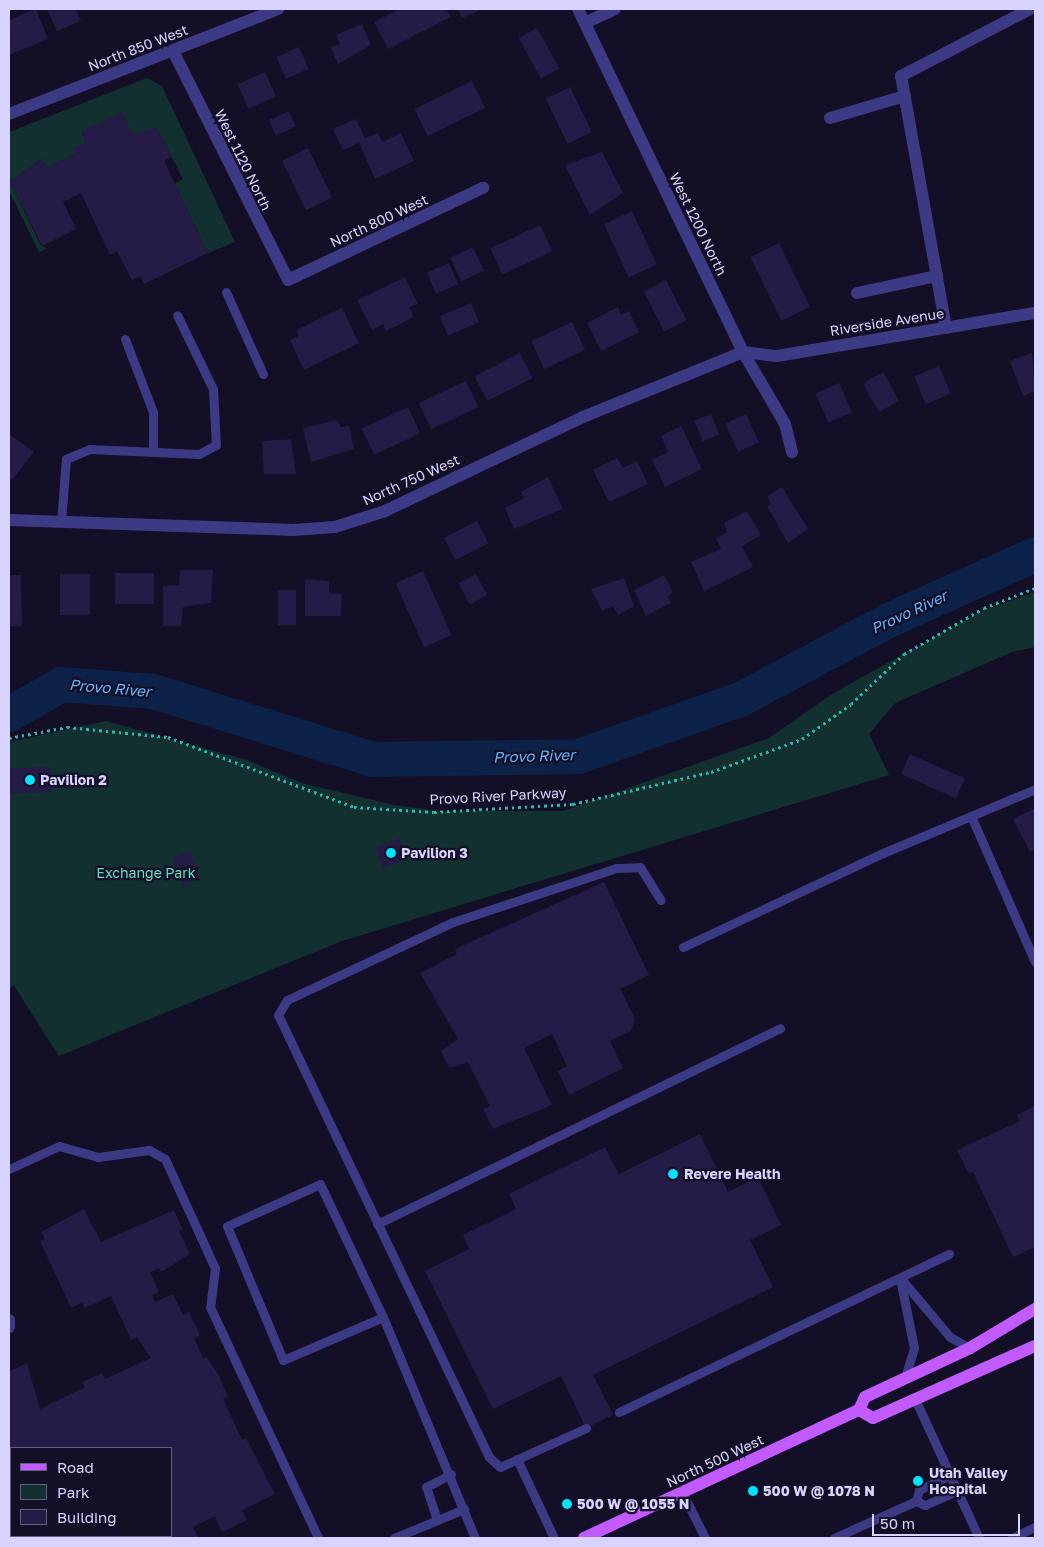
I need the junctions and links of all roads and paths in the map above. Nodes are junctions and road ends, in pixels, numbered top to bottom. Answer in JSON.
{"nodes":[{"id":1,"x":278,"y":9,"type":"edge"},
{"id":2,"x":578,"y":9,"type":"edge"},
{"id":3,"x":615,"y":9,"type":"edge"},
{"id":4,"x":1030,"y":9,"type":"edge"},
{"id":5,"x":585,"y":23,"type":"junction"},
{"id":6,"x":173,"y":51,"type":"junction"},
{"id":7,"x":905,"y":96,"type":"junction"},
{"id":8,"x":9,"y":114,"type":"edge"},
{"id":9,"x":830,"y":118,"type":"dead end"},
{"id":10,"x":483,"y":188,"type":"dead end"},
{"id":11,"x":937,"y":276,"type":"junction"},
{"id":12,"x":288,"y":280,"type":"joint"},
{"id":13,"x":226,"y":292,"type":"dead end"},
{"id":14,"x":857,"y":293,"type":"dead end"},
{"id":15,"x":1035,"y":313,"type":"edge"},
{"id":16,"x":177,"y":315,"type":"dead end"},
{"id":17,"x":946,"y":328,"type":"junction"},
{"id":18,"x":125,"y":339,"type":"dead end"},
{"id":19,"x":743,"y":352,"type":"junction"},
{"id":20,"x":263,"y":374,"type":"dead end"},
{"id":21,"x":153,"y":452,"type":"junction"},
{"id":22,"x":792,"y":452,"type":"dead end"},
{"id":23,"x":9,"y":520,"type":"edge"},
{"id":24,"x":61,"y":522,"type":"junction"},
{"id":25,"x":1035,"y":588,"type":"edge"},
{"id":26,"x":9,"y":738,"type":"edge"},
{"id":27,"x":1035,"y":790,"type":"edge"},
{"id":28,"x":971,"y":816,"type":"junction"},
{"id":29,"x":661,"y":900,"type":"dead end"},
{"id":30,"x":683,"y":947,"type":"dead end"},
{"id":31,"x":1035,"y":962,"type":"edge"},
{"id":32,"x":780,"y":1028,"type":"dead end"},
{"id":33,"x":9,"y":1169,"type":"edge"},
{"id":34,"x":378,"y":1224,"type":"junction"},
{"id":35,"x":949,"y":1254,"type":"dead end"},
{"id":36,"x":900,"y":1278,"type":"junction"},
{"id":37,"x":1035,"y":1309,"type":"edge"},
{"id":38,"x":383,"y":1317,"type":"junction"},
{"id":39,"x":1035,"y":1346,"type":"edge"},
{"id":40,"x":970,"y":1348,"type":"junction"},
{"id":41,"x":905,"y":1377,"type":"junction"},
{"id":42,"x":916,"y":1399,"type":"junction"},
{"id":43,"x":859,"y":1410,"type":"junction"},
{"id":44,"x":619,"y":1412,"type":"dead end"},
{"id":45,"x":586,"y":1428,"type":"dead end"},
{"id":46,"x":517,"y":1459,"type":"junction"},
{"id":47,"x":451,"y":1474,"type":"junction"},
{"id":48,"x":950,"y":1475,"type":"junction"},
{"id":49,"x":957,"y":1491,"type":"junction"},
{"id":50,"x":683,"y":1494,"type":"junction"},
{"id":51,"x":916,"y":1502,"type":"junction"},
{"id":52,"x":464,"y":1509,"type":"junction"},
{"id":53,"x":437,"y":1520,"type":"junction"},
{"id":54,"x":1035,"y":1527,"type":"edge"},
{"id":55,"x":318,"y":1538,"type":"edge"},
{"id":56,"x":394,"y":1538,"type":"edge"},
{"id":57,"x":475,"y":1538,"type":"edge"},
{"id":58,"x":554,"y":1538,"type":"edge"},
{"id":59,"x":584,"y":1538,"type":"edge"},
{"id":60,"x":705,"y":1538,"type":"edge"},
{"id":61,"x":834,"y":1538,"type":"edge"},
{"id":62,"x":979,"y":1538,"type":"edge"},
{"id":63,"x":1012,"y":1538,"type":"edge"}],
"edges":[{"from":1,"to":6,"type":"street","name":"North 850 West"},
{"from":2,"to":5,"type":"street","name":"West 1200 North"},
{"from":3,"to":5,"type":"street"},
{"from":4,"to":7,"type":"street"},
{"from":5,"to":19,"type":"street","name":"West 1200 North"},
{"from":6,"to":8,"type":"street","name":"North 850 West"},
{"from":6,"to":12,"type":"street","name":"West 1120 North"},
{"from":7,"to":9,"type":"street"},
{"from":7,"to":11,"type":"street"},
{"from":10,"to":12,"type":"street","name":"North 800 West"},
{"from":11,"to":14,"type":"street"},
{"from":11,"to":17,"type":"street"},
{"from":13,"to":20,"type":"lane"},
{"from":15,"to":17,"type":"street","name":"Riverside Avenue"},
{"from":16,"to":21,"type":"lane"},
{"from":17,"to":19,"type":"street","name":"Riverside Avenue"},
{"from":18,"to":21,"type":"lane"},
{"from":19,"to":22,"type":"street","name":"West 1200 North"},
{"from":19,"to":24,"type":"street","name":"North 750 West"},
{"from":21,"to":24,"type":"lane"},
{"from":23,"to":24,"type":"street","name":"North 750 West"},
{"from":25,"to":26,"type":"path","name":"Provo River Parkway"},
{"from":27,"to":28,"type":"lane"},
{"from":28,"to":30,"type":"lane"},
{"from":28,"to":31,"type":"lane"},
{"from":29,"to":34,"type":"lane"},
{"from":32,"to":34,"type":"lane"},
{"from":33,"to":55,"type":"lane"},
{"from":34,"to":46,"type":"lane"},
{"from":35,"to":36,"type":"lane"},
{"from":36,"to":40,"type":"lane"},
{"from":36,"to":41,"type":"lane"},
{"from":36,"to":44,"type":"lane"},
{"from":37,"to":40,"type":"main road","name":"North 500 West"},
{"from":38,"to":38,"type":"lane"},
{"from":38,"to":47,"type":"lane"},
{"from":39,"to":42,"type":"main road"},
{"from":40,"to":41,"type":"main road","name":"North 500 West"},
{"from":41,"to":43,"type":"main road","name":"North 500 West"},
{"from":42,"to":43,"type":"main road"},
{"from":42,"to":48,"type":"lane"},
{"from":43,"to":50,"type":"main road","name":"North 500 West"},
{"from":45,"to":46,"type":"lane"},
{"from":46,"to":58,"type":"lane"},
{"from":47,"to":52,"type":"lane"},
{"from":47,"to":53,"type":"lane"},
{"from":48,"to":49,"type":"lane"},
{"from":48,"to":51,"type":"lane"},
{"from":49,"to":51,"type":"lane"},
{"from":49,"to":62,"type":"lane"},
{"from":50,"to":59,"type":"main road","name":"North 500 West"},
{"from":50,"to":60,"type":"lane"},
{"from":51,"to":61,"type":"lane"},
{"from":52,"to":53,"type":"lane"},
{"from":52,"to":57,"type":"lane"},
{"from":53,"to":56,"type":"lane"},
{"from":54,"to":63,"type":"lane"}]}
